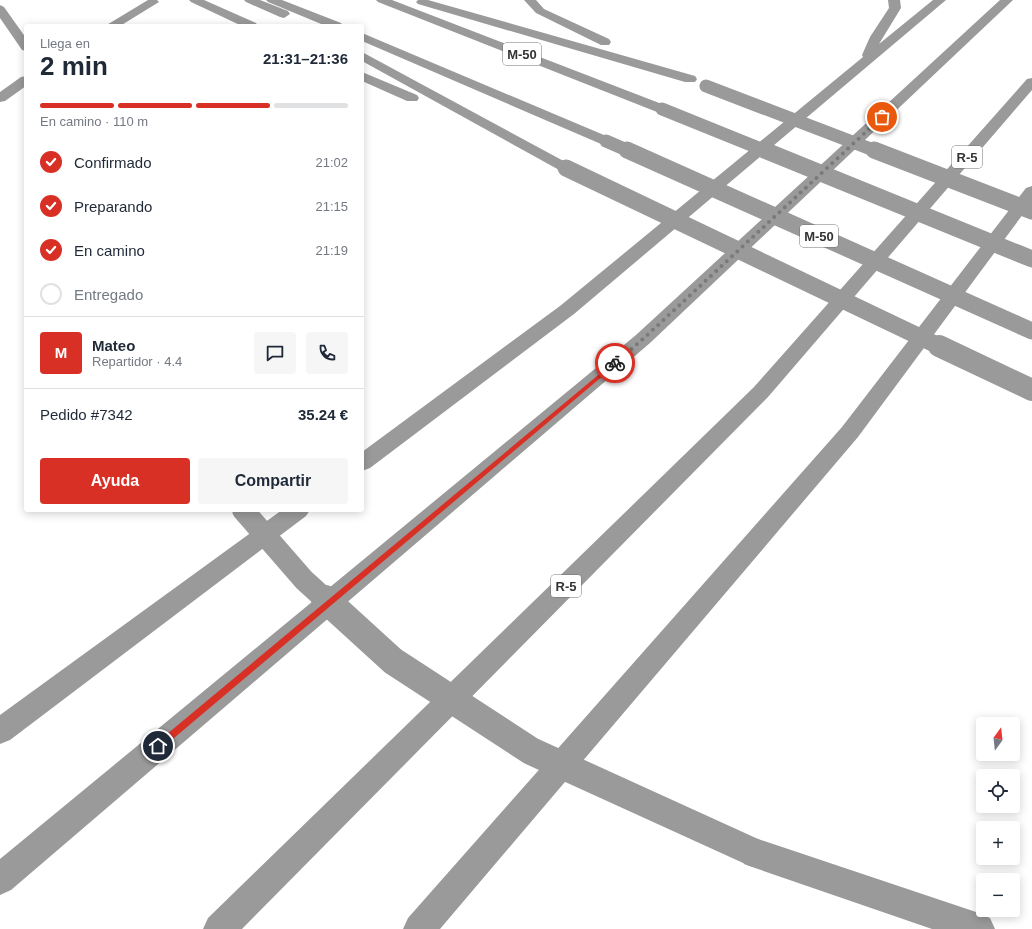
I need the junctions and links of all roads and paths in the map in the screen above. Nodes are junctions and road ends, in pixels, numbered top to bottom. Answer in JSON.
{"nodes":[{"id":1,"x":195,"y":0,"type":"edge"},
{"id":2,"x":250,"y":0,"type":"edge"},
{"id":3,"x":272,"y":0,"type":"edge"},
{"id":4,"x":382,"y":0,"type":"edge"},
{"id":5,"x":415,"y":0,"type":"edge"},
{"id":6,"x":530,"y":0,"type":"edge"},
{"id":7,"x":894,"y":0,"type":"edge"},
{"id":8,"x":940,"y":0,"type":"edge"},
{"id":9,"x":1007,"y":0,"type":"edge"},
{"id":10,"x":153,"y":2,"type":"dead end"},
{"id":11,"x":484,"y":7,"type":"dead end"},
{"id":12,"x":0,"y":9,"type":"edge"},
{"id":13,"x":114,"y":24,"type":"edge"},
{"id":14,"x":248,"y":24,"type":"edge"},
{"id":15,"x":303,"y":24,"type":"edge"},
{"id":16,"x":332,"y":24,"type":"edge"},
{"id":17,"x":364,"y":38,"type":"edge"},
{"id":18,"x":24,"y":44,"type":"edge"},
{"id":19,"x":364,"y":57,"type":"edge"},
{"id":20,"x":637,"y":62,"type":"junction"},
{"id":21,"x":865,"y":63,"type":"junction"},
{"id":22,"x":364,"y":77,"type":"edge"},
{"id":23,"x":690,"y":79,"type":"junction"},
{"id":24,"x":24,"y":81,"type":"edge"},
{"id":25,"x":1032,"y":82,"type":"edge"},
{"id":26,"x":0,"y":98,"type":"edge"},
{"id":27,"x":566,"y":168,"type":"junction"},
{"id":28,"x":1032,"y":192,"type":"edge"},
{"id":29,"x":1032,"y":211,"type":"edge"},
{"id":30,"x":1032,"y":259,"type":"edge"},
{"id":31,"x":1032,"y":331,"type":"edge"},
{"id":32,"x":1032,"y":390,"type":"edge"},
{"id":33,"x":364,"y":461,"type":"edge"},
{"id":34,"x":245,"y":512,"type":"edge"},
{"id":35,"x":295,"y":512,"type":"edge"},
{"id":36,"x":0,"y":731,"type":"edge"},
{"id":37,"x":0,"y":879,"type":"edge"},
{"id":38,"x":219,"y":929,"type":"edge"},
{"id":39,"x":419,"y":929,"type":"edge"},
{"id":40,"x":979,"y":929,"type":"edge"}],
"edges":[{"from":1,"to":14,"type":"highway"},
{"from":2,"to":15,"type":"highway"},
{"from":3,"to":16,"type":"highway"},
{"from":4,"to":30,"type":"highway","number":"M-50","bridge":true},
{"from":5,"to":20,"type":"highway"},
{"from":6,"to":23,"type":"highway"},
{"from":7,"to":21,"type":"highway"},
{"from":8,"to":21,"type":"highway"},
{"from":9,"to":37,"type":"highway"},
{"from":10,"to":13,"type":"highway"},
{"from":11,"to":20,"type":"highway"},
{"from":12,"to":18,"type":"highway"},
{"from":17,"to":31,"type":"highway","number":"M-50","bridge":true},
{"from":19,"to":27,"type":"highway"},
{"from":20,"to":23,"type":"highway"},
{"from":21,"to":33,"type":"highway"},
{"from":22,"to":27,"type":"highway"},
{"from":23,"to":29,"type":"highway","bridge":true},
{"from":24,"to":26,"type":"highway"},
{"from":25,"to":38,"type":"highway","number":"R-5"},
{"from":27,"to":32,"type":"highway","bridge":true},
{"from":28,"to":39,"type":"highway"},
{"from":34,"to":40,"type":"highway","bridge":true},
{"from":35,"to":36,"type":"highway"}]}
